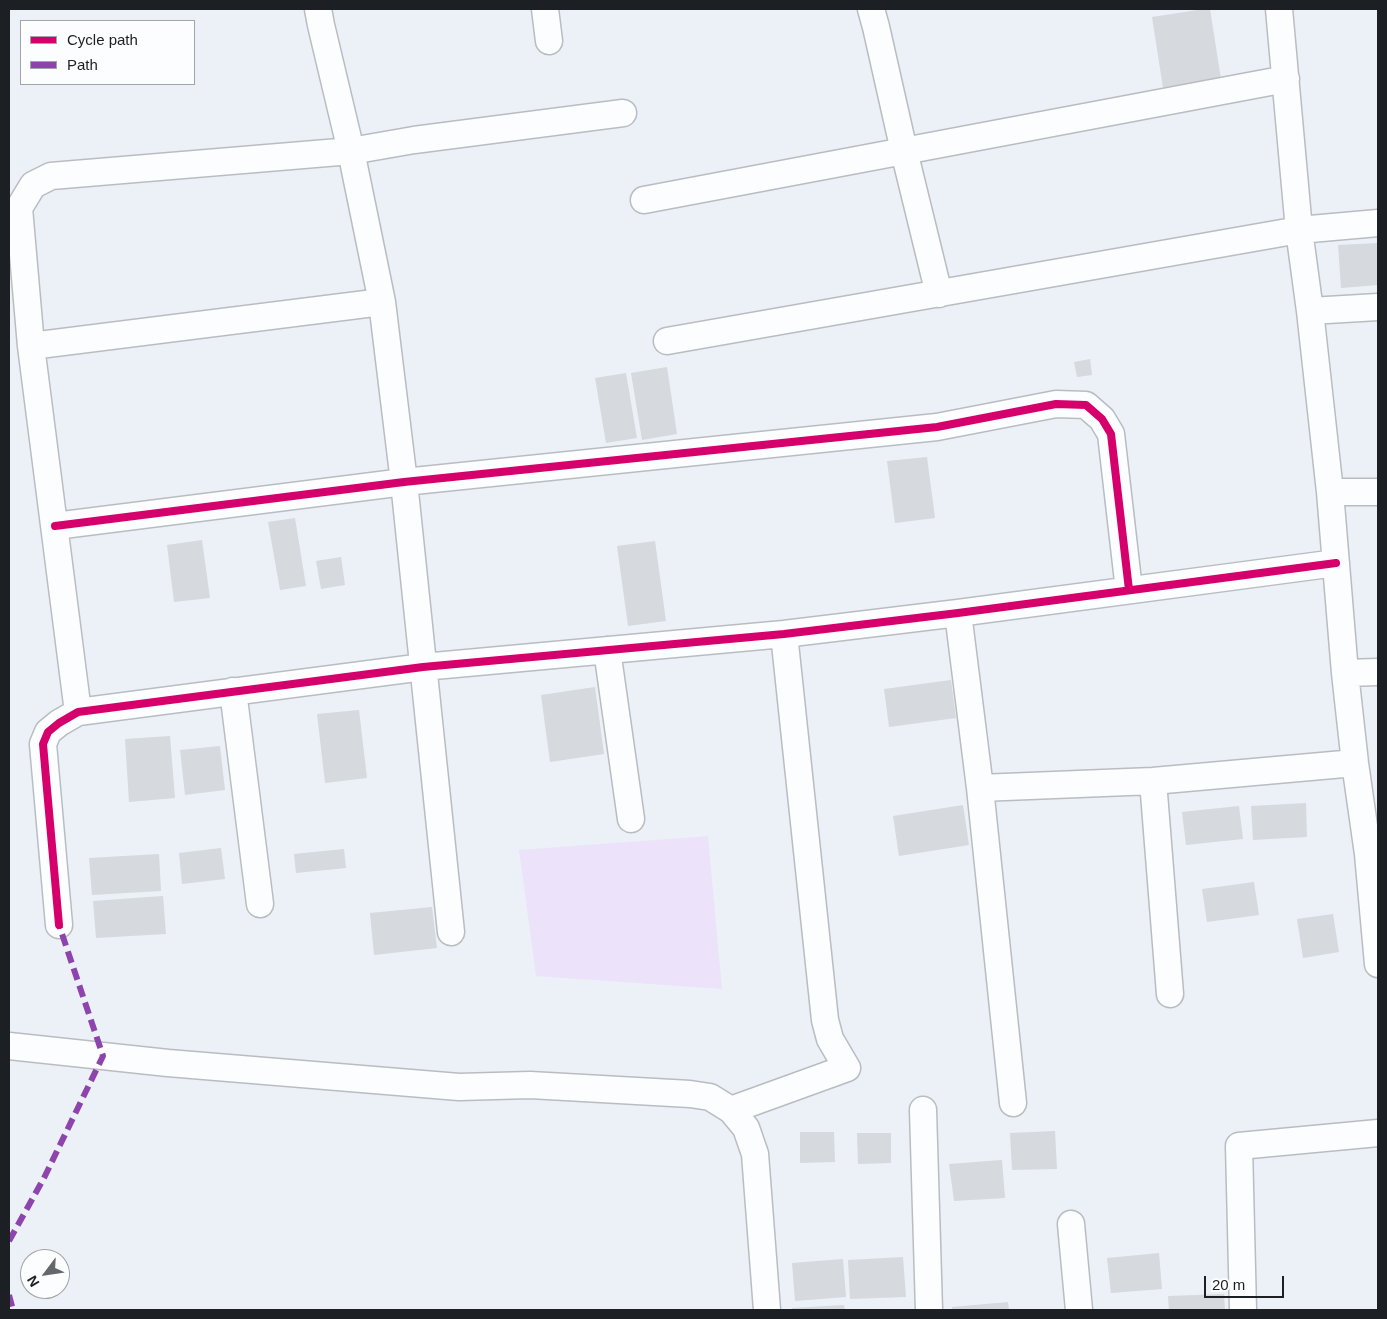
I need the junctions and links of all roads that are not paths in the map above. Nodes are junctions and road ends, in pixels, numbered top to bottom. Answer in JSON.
{"nodes":[{"id":1,"x":318,"y":9,"type":"edge"},
{"id":2,"x":545,"y":9,"type":"edge"},
{"id":3,"x":870,"y":9,"type":"edge"},
{"id":4,"x":1278,"y":9,"type":"edge"},
{"id":5,"x":550,"y":41,"type":"dead end"},
{"id":6,"x":1286,"y":79,"type":"junction"},
{"id":7,"x":623,"y":113,"type":"dead end"},
{"id":8,"x":351,"y":151,"type":"junction"},
{"id":9,"x":904,"y":151,"type":"junction"},
{"id":10,"x":644,"y":200,"type":"dead end"},
{"id":11,"x":1378,"y":223,"type":"edge"},
{"id":12,"x":1299,"y":230,"type":"junction"},
{"id":13,"x":939,"y":294,"type":"junction"},
{"id":14,"x":382,"y":302,"type":"junction"},
{"id":15,"x":1378,"y":306,"type":"edge"},
{"id":16,"x":1310,"y":311,"type":"junction"},
{"id":17,"x":667,"y":341,"type":"dead end"},
{"id":18,"x":31,"y":346,"type":"junction"},
{"id":19,"x":404,"y":482,"type":"junction"},
{"id":20,"x":1330,"y":492,"type":"junction"},
{"id":21,"x":1378,"y":492,"type":"edge"},
{"id":22,"x":55,"y":526,"type":"junction"},
{"id":23,"x":1336,"y":563,"type":"junction"},
{"id":24,"x":1129,"y":590,"type":"junction"},
{"id":25,"x":958,"y":613,"type":"junction"},
{"id":26,"x":784,"y":634,"type":"junction"},
{"id":27,"x":607,"y":650,"type":"junction"},
{"id":28,"x":423,"y":667,"type":"junction"},
{"id":29,"x":1378,"y":672,"type":"edge"},
{"id":30,"x":1345,"y":673,"type":"junction"},
{"id":31,"x":233,"y":691,"type":"junction"},
{"id":32,"x":78,"y":712,"type":"junction"},
{"id":33,"x":1355,"y":763,"type":"junction"},
{"id":34,"x":1153,"y":781,"type":"junction"},
{"id":35,"x":980,"y":788,"type":"junction"},
{"id":36,"x":631,"y":819,"type":"dead end"},
{"id":37,"x":1373,"y":854,"type":"edge"},
{"id":38,"x":260,"y":904,"type":"dead end"},
{"id":39,"x":59,"y":925,"type":"dead end"},
{"id":40,"x":451,"y":932,"type":"dead end"},
{"id":41,"x":1378,"y":958,"type":"edge"},
{"id":42,"x":1378,"y":964,"type":"edge"},
{"id":43,"x":1170,"y":994,"type":"dead end"},
{"id":44,"x":9,"y":1046,"type":"edge"},
{"id":45,"x":1012,"y":1103,"type":"dead end"},
{"id":46,"x":731,"y":1110,"type":"junction"},
{"id":47,"x":923,"y":1110,"type":"dead end"},
{"id":48,"x":1378,"y":1133,"type":"edge"},
{"id":49,"x":1072,"y":1224,"type":"dead end"},
{"id":50,"x":767,"y":1310,"type":"edge"},
{"id":51,"x":928,"y":1310,"type":"edge"},
{"id":52,"x":1079,"y":1310,"type":"edge"},
{"id":53,"x":1243,"y":1310,"type":"edge"}],
"edges":[{"from":1,"to":8,"type":"street"},
{"from":2,"to":5,"type":"street"},
{"from":3,"to":9,"type":"street"},
{"from":4,"to":6,"type":"street"},
{"from":6,"to":9,"type":"street"},
{"from":6,"to":12,"type":"street"},
{"from":7,"to":8,"type":"street"},
{"from":8,"to":14,"type":"street"},
{"from":8,"to":18,"type":"street"},
{"from":9,"to":10,"type":"street"},
{"from":9,"to":13,"type":"street"},
{"from":11,"to":12,"type":"street"},
{"from":12,"to":13,"type":"street"},
{"from":12,"to":16,"type":"street"},
{"from":13,"to":17,"type":"street"},
{"from":14,"to":18,"type":"street"},
{"from":14,"to":19,"type":"street"},
{"from":15,"to":16,"type":"street"},
{"from":16,"to":20,"type":"street"},
{"from":18,"to":22,"type":"street"},
{"from":19,"to":22,"type":"street"},
{"from":19,"to":24,"type":"street"},
{"from":19,"to":28,"type":"street"},
{"from":20,"to":21,"type":"street"},
{"from":20,"to":23,"type":"street"},
{"from":22,"to":32,"type":"street"},
{"from":23,"to":24,"type":"street"},
{"from":23,"to":30,"type":"street"},
{"from":24,"to":25,"type":"street"},
{"from":25,"to":26,"type":"street"},
{"from":25,"to":35,"type":"street"},
{"from":26,"to":27,"type":"street"},
{"from":26,"to":46,"type":"street"},
{"from":27,"to":28,"type":"street"},
{"from":27,"to":36,"type":"street"},
{"from":28,"to":31,"type":"street"},
{"from":28,"to":40,"type":"street"},
{"from":29,"to":30,"type":"street"},
{"from":30,"to":33,"type":"street"},
{"from":31,"to":32,"type":"street"},
{"from":31,"to":38,"type":"street"},
{"from":32,"to":39,"type":"street"},
{"from":33,"to":34,"type":"street"},
{"from":33,"to":37,"type":"street"},
{"from":34,"to":35,"type":"street"},
{"from":34,"to":43,"type":"street"},
{"from":35,"to":45,"type":"street"},
{"from":37,"to":41,"type":"street"},
{"from":41,"to":42,"type":"street"},
{"from":44,"to":46,"type":"street"},
{"from":46,"to":50,"type":"street"},
{"from":47,"to":51,"type":"street"},
{"from":48,"to":53,"type":"street"},
{"from":49,"to":52,"type":"street"}]}
